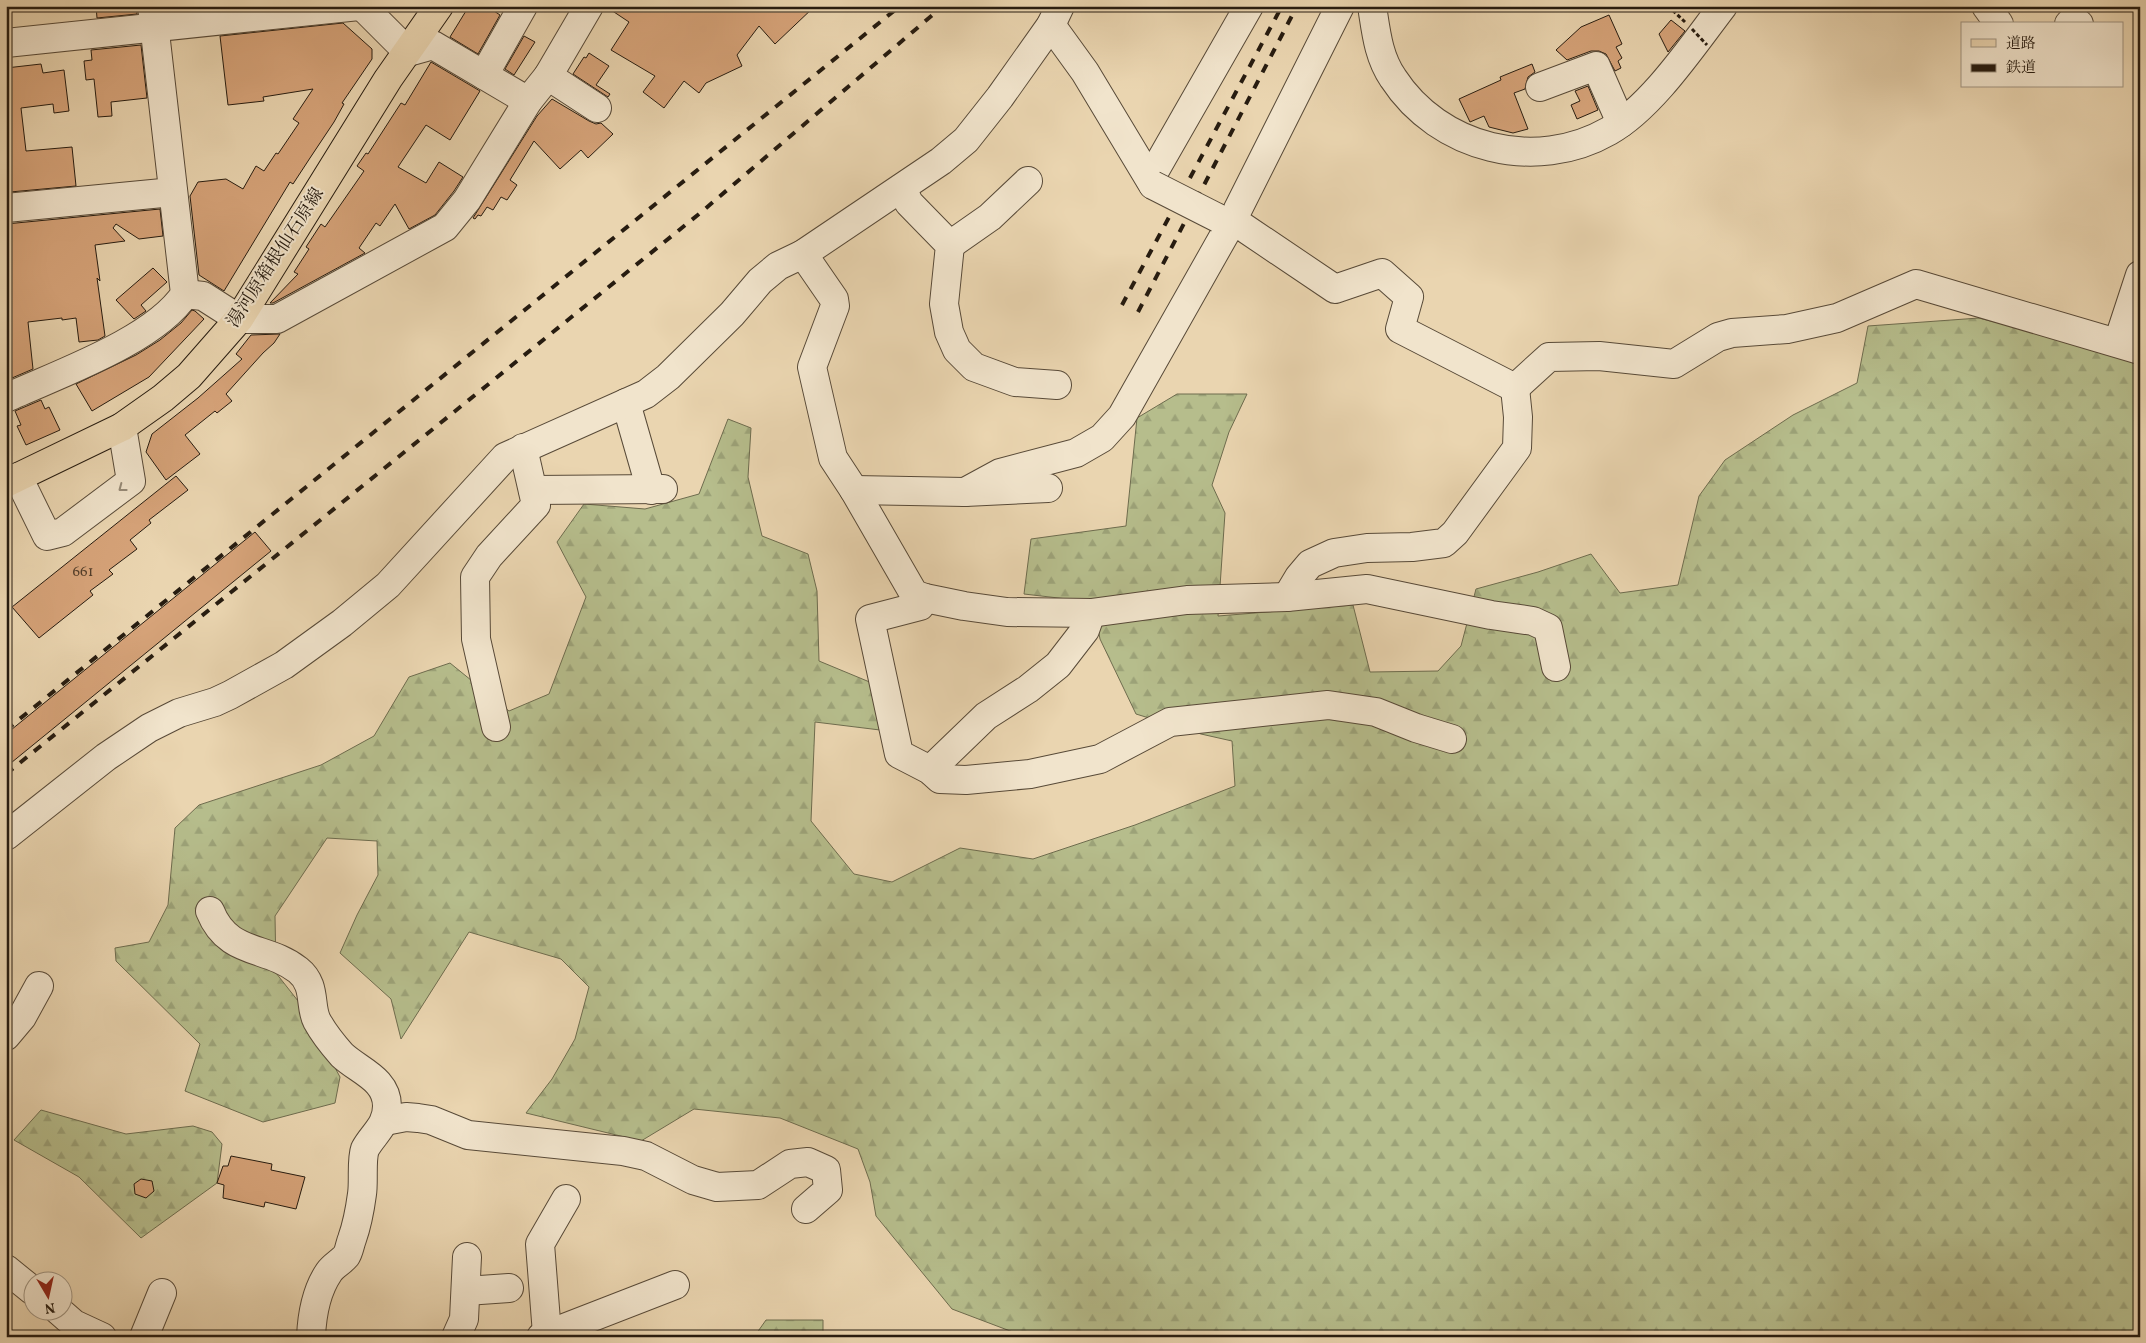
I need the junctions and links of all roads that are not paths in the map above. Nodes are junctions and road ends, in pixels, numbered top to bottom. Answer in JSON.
{"nodes":[{"id":1,"x":360,"y":6,"type":"edge"},
{"id":2,"x":439,"y":6,"type":"edge"},
{"id":3,"x":523,"y":6,"type":"edge"},
{"id":4,"x":589,"y":6,"type":"edge"},
{"id":5,"x":1249,"y":6,"type":"edge"},
{"id":6,"x":1723,"y":6,"type":"edge"},
{"id":7,"x":1986,"y":6,"type":"edge"},
{"id":8,"x":1338,"y":11,"type":"edge"},
{"id":9,"x":1055,"y":15,"type":"edge"},
{"id":10,"x":1374,"y":16,"type":"edge"},
{"id":11,"x":153,"y":17,"type":"edge"},
{"id":12,"x":1998,"y":22,"type":"edge"},
{"id":13,"x":6,"y":43,"type":"edge"},
{"id":14,"x":408,"y":52,"type":"junction"},
{"id":15,"x":484,"y":75,"type":"junction"},
{"id":16,"x":548,"y":76,"type":"junction"},
{"id":17,"x":1540,"y":87,"type":"dead end"},
{"id":18,"x":528,"y":101,"type":"junction"},
{"id":19,"x":597,"y":108,"type":"dead end"},
{"id":20,"x":1621,"y":123,"type":"junction"},
{"id":21,"x":1028,"y":181,"type":"dead end"},
{"id":22,"x":1152,"y":182,"type":"junction"},
{"id":23,"x":902,"y":188,"type":"junction"},
{"id":24,"x":173,"y":192,"type":"junction"},
{"id":25,"x":6,"y":208,"type":"edge"},
{"id":26,"x":1224,"y":222,"type":"junction"},
{"id":27,"x":950,"y":245,"type":"junction"},
{"id":28,"x":803,"y":254,"type":"junction"},
{"id":29,"x":2140,"y":275,"type":"edge"},
{"id":30,"x":185,"y":294,"type":"junction"},
{"id":31,"x":239,"y":319,"type":"junction"},
{"id":32,"x":2129,"y":346,"type":"edge"},
{"id":33,"x":1057,"y":385,"type":"dead end"},
{"id":34,"x":1514,"y":388,"type":"junction"},
{"id":35,"x":6,"y":398,"type":"edge"},
{"id":36,"x":626,"y":403,"type":"junction"},
{"id":37,"x":122,"y":427,"type":"junction"},
{"id":38,"x":523,"y":448,"type":"junction"},
{"id":39,"x":12,"y":480,"type":"edge"},
{"id":40,"x":1048,"y":488,"type":"dead end"},
{"id":41,"x":533,"y":490,"type":"junction"},
{"id":42,"x":854,"y":490,"type":"junction"},
{"id":43,"x":965,"y":492,"type":"junction"},
{"id":44,"x":1287,"y":597,"type":"junction"},
{"id":45,"x":925,"y":598,"type":"junction"},
{"id":46,"x":1091,"y":613,"type":"junction"},
{"id":47,"x":1556,"y":667,"type":"dead end"},
{"id":48,"x":496,"y":727,"type":"dead end"},
{"id":49,"x":1452,"y":738,"type":"dead end"},
{"id":50,"x":930,"y":770,"type":"junction"},
{"id":51,"x":6,"y":836,"type":"edge"},
{"id":52,"x":210,"y":911,"type":"dead end"},
{"id":53,"x":39,"y":986,"type":"dead end"},
{"id":54,"x":6,"y":1036,"type":"edge"},
{"id":55,"x":385,"y":1121,"type":"junction"},
{"id":56,"x":566,"y":1199,"type":"dead end"},
{"id":57,"x":806,"y":1209,"type":"dead end"},
{"id":58,"x":467,"y":1257,"type":"dead end"},
{"id":59,"x":6,"y":1268,"type":"edge"},
{"id":60,"x":22,"y":1282,"type":"edge"},
{"id":61,"x":675,"y":1285,"type":"dead end"},
{"id":62,"x":508,"y":1288,"type":"dead end"},
{"id":63,"x":466,"y":1291,"type":"junction"},
{"id":64,"x":162,"y":1293,"type":"dead end"},
{"id":65,"x":69,"y":1320,"type":"edge"},
{"id":66,"x":544,"y":1335,"type":"edge"},
{"id":67,"x":102,"y":1337,"type":"edge"},
{"id":68,"x":144,"y":1337,"type":"edge"},
{"id":69,"x":312,"y":1337,"type":"edge"},
{"id":70,"x":456,"y":1337,"type":"edge"}],
"edges":[{"from":1,"to":11,"type":"street"},
{"from":1,"to":14,"type":"street"},
{"from":2,"to":14,"type":"main road","name":"湯河原箱根仙石原線"},
{"from":3,"to":15,"type":"street"},
{"from":4,"to":16,"type":"street"},
{"from":5,"to":22,"type":"street"},
{"from":6,"to":20,"type":"street"},
{"from":7,"to":12,"type":"street"},
{"from":8,"to":10,"type":"street"},
{"from":8,"to":26,"type":"street"},
{"from":9,"to":22,"type":"street"},
{"from":9,"to":23,"type":"street"},
{"from":10,"to":20,"type":"street"},
{"from":11,"to":13,"type":"street"},
{"from":11,"to":24,"type":"street"},
{"from":14,"to":15,"type":"street"},
{"from":14,"to":31,"type":"main road","name":"湯河原箱根仙石原線"},
{"from":15,"to":18,"type":"street"},
{"from":16,"to":18,"type":"street"},
{"from":16,"to":19,"type":"street"},
{"from":17,"to":20,"type":"street"},
{"from":18,"to":31,"type":"street"},
{"from":21,"to":27,"type":"street"},
{"from":22,"to":26,"type":"street","bridge":true},
{"from":23,"to":27,"type":"street"},
{"from":23,"to":28,"type":"street"},
{"from":24,"to":25,"type":"street"},
{"from":24,"to":30,"type":"street"},
{"from":26,"to":34,"type":"street"},
{"from":26,"to":43,"type":"street"},
{"from":27,"to":33,"type":"street"},
{"from":28,"to":36,"type":"street"},
{"from":28,"to":42,"type":"street"},
{"from":29,"to":32,"type":"street"},
{"from":30,"to":31,"type":"street"},
{"from":30,"to":35,"type":"street"},
{"from":31,"to":37,"type":"main road","name":"湯河原箱根仙石原線"},
{"from":32,"to":34,"type":"street"},
{"from":34,"to":44,"type":"street"},
{"from":36,"to":38,"type":"street"},
{"from":36,"to":41,"type":"street"},
{"from":37,"to":39,"type":"main road","name":"湯河原箱根仙石原線"},
{"from":37,"to":39,"type":"street","one_way":true},
{"from":38,"to":41,"type":"street"},
{"from":38,"to":51,"type":"street"},
{"from":40,"to":43,"type":"street"},
{"from":41,"to":48,"type":"street"},
{"from":42,"to":43,"type":"street"},
{"from":42,"to":45,"type":"street"},
{"from":44,"to":46,"type":"street"},
{"from":44,"to":47,"type":"street"},
{"from":45,"to":46,"type":"street"},
{"from":45,"to":50,"type":"street"},
{"from":46,"to":50,"type":"street"},
{"from":49,"to":50,"type":"street"},
{"from":52,"to":55,"type":"street"},
{"from":53,"to":54,"type":"street"},
{"from":55,"to":57,"type":"street"},
{"from":55,"to":69,"type":"street"},
{"from":56,"to":66,"type":"street"},
{"from":58,"to":63,"type":"street"},
{"from":59,"to":60,"type":"street"},
{"from":61,"to":66,"type":"street"},
{"from":62,"to":63,"type":"street"},
{"from":63,"to":70,"type":"street"},
{"from":64,"to":68,"type":"street"},
{"from":65,"to":67,"type":"street"}]}
